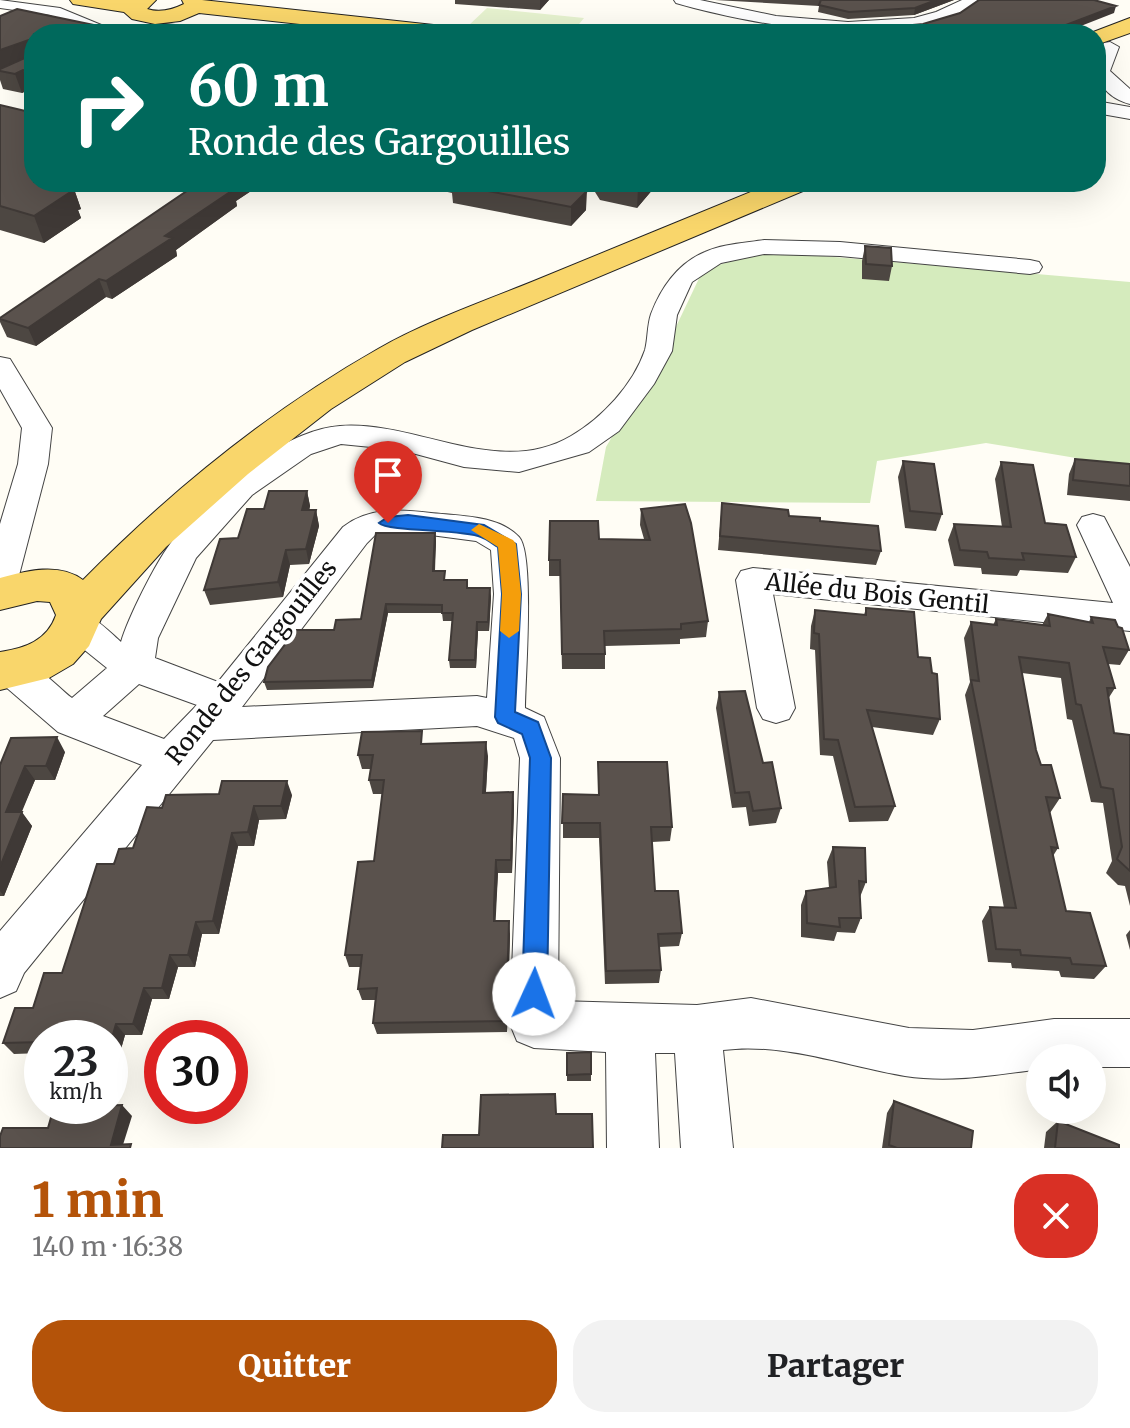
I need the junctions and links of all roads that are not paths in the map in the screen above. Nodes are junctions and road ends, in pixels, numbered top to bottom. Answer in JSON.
{"nodes":[{"id":1,"x":80,"y":0,"type":"edge"},
{"id":2,"x":682,"y":0,"type":"edge"},
{"id":3,"x":975,"y":0,"type":"edge"},
{"id":4,"x":0,"y":3,"type":"edge"},
{"id":5,"x":191,"y":6,"type":"edge"},
{"id":6,"x":817,"y":6,"type":"edge"},
{"id":7,"x":140,"y":8,"type":"edge"},
{"id":8,"x":84,"y":24,"type":"edge"},
{"id":9,"x":118,"y":24,"type":"edge"},
{"id":10,"x":309,"y":24,"type":"edge"},
{"id":11,"x":359,"y":24,"type":"edge"},
{"id":12,"x":799,"y":24,"type":"joint"},
{"id":13,"x":890,"y":24,"type":"edge"},
{"id":14,"x":1130,"y":25,"type":"edge"},
{"id":15,"x":1108,"y":44,"type":"edge"},
{"id":16,"x":1106,"y":79,"type":"edge"},
{"id":17,"x":1130,"y":98,"type":"edge"},
{"id":18,"x":1106,"y":109,"type":"edge"},
{"id":19,"x":1130,"y":113,"type":"edge"},
{"id":20,"x":1106,"y":120,"type":"edge"},
{"id":21,"x":1130,"y":120,"type":"edge"},
{"id":22,"x":723,"y":192,"type":"edge"},
{"id":23,"x":776,"y":192,"type":"edge"},
{"id":24,"x":658,"y":240,"type":"junction"},
{"id":25,"x":1030,"y":267,"type":"dead end"},
{"id":26,"x":0,"y":365,"type":"edge"},
{"id":27,"x":1093,"y":525,"type":"dead end"},
{"id":28,"x":0,"y":583,"type":"edge"},
{"id":29,"x":0,"y":594,"type":"edge"},
{"id":30,"x":1130,"y":603,"type":"edge"},
{"id":31,"x":72,"y":607,"type":"junction"},
{"id":32,"x":1130,"y":618,"type":"edge"},
{"id":33,"x":135,"y":665,"type":"junction"},
{"id":34,"x":4,"y":672,"type":"edge"},
{"id":35,"x":776,"y":708,"type":"dead end"},
{"id":36,"x":215,"y":712,"type":"junction"},
{"id":37,"x":505,"y":717,"type":"junction"},
{"id":38,"x":72,"y":721,"type":"junction"},
{"id":39,"x":171,"y":759,"type":"junction"},
{"id":40,"x":0,"y":975,"type":"edge"},
{"id":41,"x":630,"y":1029,"type":"junction"},
{"id":42,"x":697,"y":1029,"type":"junction"},
{"id":43,"x":1130,"y":1043,"type":"edge"},
{"id":44,"x":633,"y":1148,"type":"edge"},
{"id":45,"x":707,"y":1148,"type":"edge"}],
"edges":[{"from":1,"to":7,"type":"main road"},
{"from":2,"to":12,"type":"street"},
{"from":3,"to":13,"type":"street"},
{"from":4,"to":8,"type":"street"},
{"from":5,"to":7,"type":"main road"},
{"from":5,"to":10,"type":"main road"},
{"from":5,"to":11,"type":"main road"},
{"from":6,"to":12,"type":"street"},
{"from":7,"to":9,"type":"street"},
{"from":14,"to":15,"type":"main road"},
{"from":16,"to":17,"type":"street"},
{"from":18,"to":19,"type":"street"},
{"from":20,"to":21,"type":"street"},
{"from":22,"to":24,"type":"main road"},
{"from":23,"to":24,"type":"main road"},
{"from":24,"to":31,"type":"main road"},
{"from":25,"to":33,"type":"street"},
{"from":26,"to":28,"type":"street"},
{"from":27,"to":30,"type":"street"},
{"from":29,"to":31,"type":"main road"},
{"from":31,"to":33,"type":"street"},
{"from":31,"to":34,"type":"main road"},
{"from":32,"to":35,"type":"street","name":"Allée du Bois Gentil"},
{"from":33,"to":36,"type":"street"},
{"from":33,"to":38,"type":"street"},
{"from":34,"to":38,"type":"street"},
{"from":36,"to":37,"type":"street"},
{"from":36,"to":37,"type":"street","name":"Ronde des Gargouilles"},
{"from":36,"to":39,"type":"street","name":"Ronde des Gargouilles"},
{"from":37,"to":41,"type":"street"},
{"from":38,"to":39,"type":"street"},
{"from":39,"to":40,"type":"street","name":"Ronde des Gargouilles"},
{"from":41,"to":42,"type":"street"},
{"from":41,"to":44,"type":"street"},
{"from":42,"to":43,"type":"street"},
{"from":42,"to":45,"type":"street"}]}
